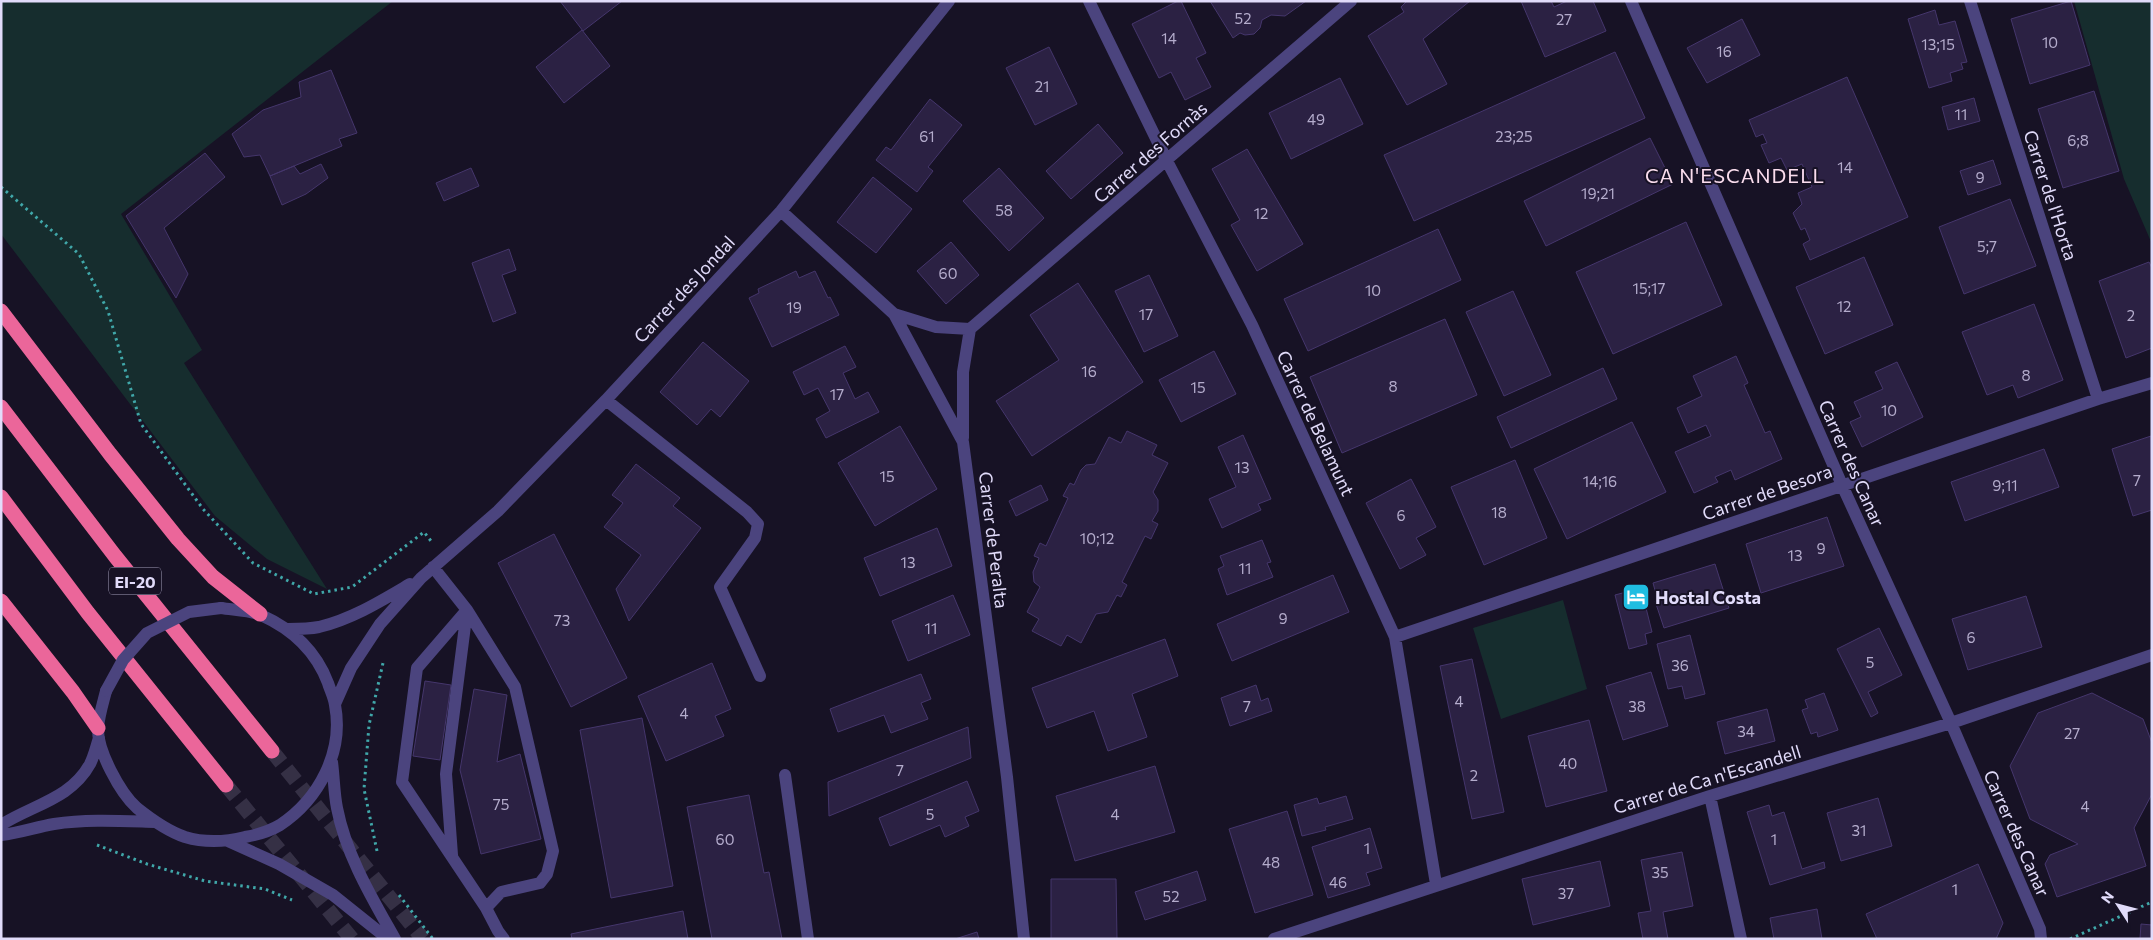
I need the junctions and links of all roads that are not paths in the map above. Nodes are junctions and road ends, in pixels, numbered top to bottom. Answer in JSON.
{"nodes":[{"id":1,"x":949,"y":1,"type":"edge"},
{"id":2,"x":1089,"y":1,"type":"edge"},
{"id":3,"x":1351,"y":1,"type":"edge"},
{"id":4,"x":1630,"y":1,"type":"edge"},
{"id":5,"x":1970,"y":1,"type":"edge"},
{"id":6,"x":1167,"y":161,"type":"junction"},
{"id":7,"x":781,"y":211,"type":"junction"},
{"id":8,"x":1,"y":311,"type":"edge"},
{"id":9,"x":894,"y":314,"type":"junction"},
{"id":10,"x":970,"y":329,"type":"junction"},
{"id":11,"x":2152,"y":383,"type":"edge"},
{"id":12,"x":2098,"y":399,"type":"junction"},
{"id":13,"x":606,"y":400,"type":"junction"},
{"id":14,"x":1,"y":408,"type":"edge"},
{"id":15,"x":964,"y":442,"type":"junction"},
{"id":16,"x":1842,"y":485,"type":"junction"},
{"id":17,"x":1,"y":497,"type":"edge"},
{"id":18,"x":433,"y":567,"type":"junction"},
{"id":19,"x":421,"y":578,"type":"junction"},
{"id":20,"x":1,"y":601,"type":"edge"},
{"id":21,"x":467,"y":610,"type":"junction"},
{"id":22,"x":260,"y":614,"type":"junction"},
{"id":23,"x":288,"y":629,"type":"junction"},
{"id":24,"x":1395,"y":637,"type":"junction"},
{"id":25,"x":2152,"y":654,"type":"edge"},
{"id":26,"x":760,"y":676,"type":"dead end"},
{"id":27,"x":335,"y":704,"type":"junction"},
{"id":28,"x":1951,"y":723,"type":"junction"},
{"id":29,"x":99,"y":733,"type":"junction"},
{"id":30,"x":272,"y":751,"type":"tunnel mouth"},
{"id":31,"x":332,"y":759,"type":"junction"},
{"id":32,"x":785,"y":775,"type":"dead end"},
{"id":33,"x":226,"y":785,"type":"tunnel mouth"},
{"id":34,"x":1710,"y":796,"type":"junction"},
{"id":35,"x":155,"y":822,"type":"junction"},
{"id":36,"x":1,"y":825,"type":"edge"},
{"id":37,"x":1,"y":835,"type":"edge"},
{"id":38,"x":228,"y":841,"type":"junction"},
{"id":39,"x":452,"y":858,"type":"junction"},
{"id":40,"x":1436,"y":884,"type":"junction"},
{"id":41,"x":486,"y":908,"type":"junction"},
{"id":42,"x":388,"y":939,"type":"edge"},
{"id":43,"x":394,"y":939,"type":"edge"},
{"id":44,"x":504,"y":939,"type":"edge"},
{"id":45,"x":808,"y":939,"type":"edge"},
{"id":46,"x":1024,"y":939,"type":"edge"},
{"id":47,"x":1274,"y":939,"type":"edge"},
{"id":48,"x":1741,"y":939,"type":"edge"},
{"id":49,"x":2041,"y":939,"type":"edge"}],
"edges":[{"from":1,"to":7,"type":"street","name":"Carrer des Jondal"},
{"from":2,"to":6,"type":"street","name":"Carrer de Belamunt"},
{"from":3,"to":6,"type":"street","name":"Carrer des Fornàs"},
{"from":4,"to":16,"type":"street","name":"Carrer des Canar"},
{"from":5,"to":12,"type":"street","name":"Carrer de l'Horta"},
{"from":6,"to":10,"type":"street","name":"Carrer des Fornàs"},
{"from":6,"to":24,"type":"street","name":"Carrer de Belamunt"},
{"from":7,"to":9,"type":"street","name":"Carrer de Peralta"},
{"from":7,"to":13,"type":"street","name":"Carrer des Jondal"},
{"from":8,"to":22,"type":"highway"},
{"from":9,"to":10,"type":"street"},
{"from":9,"to":15,"type":"street","name":"Carrer de Peralta"},
{"from":10,"to":15,"type":"street"},
{"from":11,"to":12,"type":"street","name":"Carrer de Besora"},
{"from":12,"to":16,"type":"street","name":"Carrer de Besora"},
{"from":13,"to":18,"type":"street","name":"Carrer des Jondal"},
{"from":13,"to":26,"type":"street"},
{"from":14,"to":30,"type":"highway","number":"EI-20"},
{"from":15,"to":46,"type":"street","name":"Carrer de Peralta"},
{"from":16,"to":24,"type":"street","name":"Carrer de Besora"},
{"from":16,"to":28,"type":"street","name":"Carrer des Canar"},
{"from":17,"to":33,"type":"highway"},
{"from":18,"to":19,"type":"street","name":"Carrer des Jondal"},
{"from":18,"to":21,"type":"street"},
{"from":19,"to":23,"type":"street","name":"Carrer des Jondal"},
{"from":19,"to":27,"type":"street","name":"Carrer des Jondal"},
{"from":20,"to":29,"type":"highway"},
{"from":21,"to":39,"type":"street"},
{"from":21,"to":39,"type":"street"},
{"from":21,"to":41,"type":"street"},
{"from":22,"to":23,"type":"street"},
{"from":22,"to":29,"type":"street","bridge":true},
{"from":23,"to":27,"type":"street"},
{"from":24,"to":40,"type":"street","name":"Carrer de Belamunt"},
{"from":25,"to":28,"type":"street","name":"Carrer de Ca n'Escandell"},
{"from":27,"to":31,"type":"street"},
{"from":28,"to":34,"type":"street","name":"Carrer de Ca n'Escandell"},
{"from":28,"to":49,"type":"street","name":"Carrer des Canar"},
{"from":29,"to":35,"type":"street"},
{"from":29,"to":36,"type":"street"},
{"from":31,"to":38,"type":"street"},
{"from":31,"to":43,"type":"street"},
{"from":32,"to":45,"type":"street"},
{"from":34,"to":40,"type":"street","name":"Carrer de Ca n'Escandell"},
{"from":34,"to":48,"type":"street"},
{"from":35,"to":37,"type":"street"},
{"from":35,"to":38,"type":"street"},
{"from":38,"to":42,"type":"street"},
{"from":39,"to":41,"type":"street"},
{"from":40,"to":47,"type":"street","name":"Carrer de Ca n'Escandell"},
{"from":41,"to":44,"type":"street"}]}
